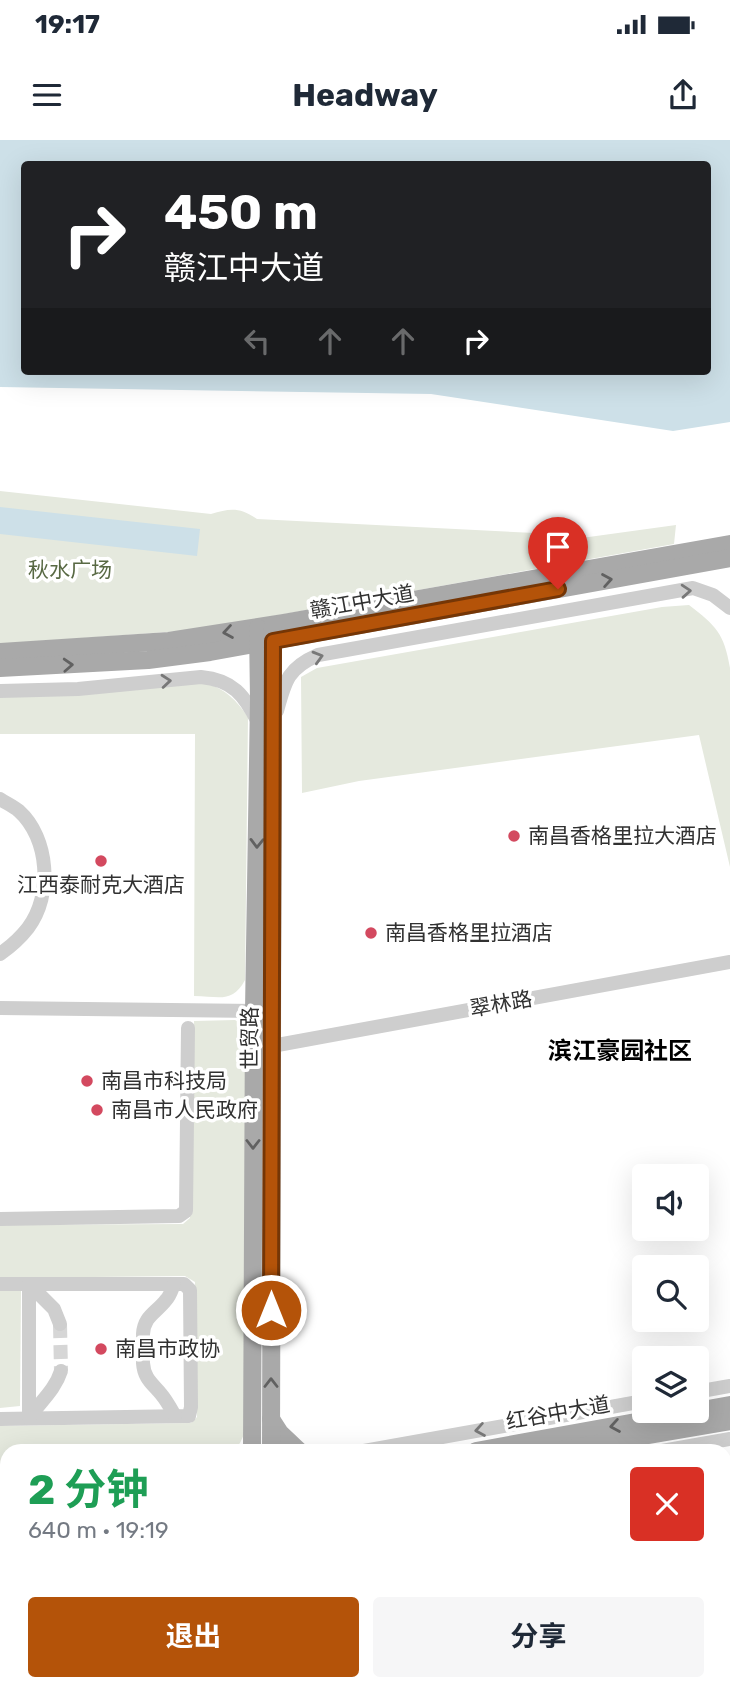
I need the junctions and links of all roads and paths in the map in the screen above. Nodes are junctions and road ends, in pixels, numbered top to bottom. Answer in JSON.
{"nodes":[{"id":1,"x":730,"y":544,"type":"edge"},
{"id":2,"x":730,"y":558,"type":"edge"},
{"id":3,"x":730,"y":608,"type":"edge"},
{"id":4,"x":265,"y":634,"type":"junction"},
{"id":5,"x":0,"y":652,"type":"edge"},
{"id":6,"x":0,"y":668,"type":"edge"},
{"id":7,"x":0,"y":691,"type":"edge"},
{"id":8,"x":266,"y":727,"type":"junction"},
{"id":9,"x":0,"y":799,"type":"edge"},
{"id":10,"x":0,"y":954,"type":"edge"},
{"id":11,"x":730,"y":962,"type":"edge"},
{"id":12,"x":0,"y":1008,"type":"edge"},
{"id":13,"x":254,"y":1011,"type":"junction"},
{"id":14,"x":273,"y":1011,"type":"junction"},
{"id":15,"x":188,"y":1028,"type":"dead end"},
{"id":16,"x":272,"y":1046,"type":"junction"},
{"id":17,"x":0,"y":1219,"type":"edge"},
{"id":18,"x":0,"y":1284,"type":"edge"},
{"id":19,"x":29,"y":1284,"type":"junction"},
{"id":20,"x":174,"y":1284,"type":"junction"},
{"id":21,"x":60,"y":1324,"type":"tunnel mouth"},
{"id":22,"x":143,"y":1334,"type":"tunnel mouth"},
{"id":23,"x":143,"y":1363,"type":"tunnel mouth"},
{"id":24,"x":61,"y":1371,"type":"tunnel mouth"},
{"id":25,"x":730,"y":1386,"type":"edge"},
{"id":26,"x":709,"y":1390,"type":"edge"},
{"id":27,"x":632,"y":1403,"type":"edge"},
{"id":28,"x":730,"y":1405,"type":"edge"},
{"id":29,"x":175,"y":1416,"type":"junction"},
{"id":30,"x":29,"y":1418,"type":"junction"},
{"id":31,"x":0,"y":1419,"type":"edge"},
{"id":32,"x":271,"y":1419,"type":"junction"},
{"id":33,"x":252,"y":1421,"type":"junction"},
{"id":34,"x":730,"y":1421,"type":"edge"},
{"id":35,"x":730,"y":1439,"type":"edge"},
{"id":36,"x":245,"y":1444,"type":"edge"},
{"id":37,"x":252,"y":1444,"type":"edge"},
{"id":38,"x":271,"y":1444,"type":"edge"},
{"id":39,"x":292,"y":1444,"type":"edge"},
{"id":40,"x":403,"y":1444,"type":"edge"},
{"id":41,"x":515,"y":1444,"type":"edge"},
{"id":42,"x":596,"y":1444,"type":"edge"},
{"id":43,"x":702,"y":1444,"type":"edge"}],
"edges":[{"from":1,"to":4,"type":"main road","name":"赣江中大道"},
{"from":4,"to":2,"type":"main road","name":"赣江中大道","one_way":true},
{"from":8,"to":3,"type":"street","one_way":true},
{"from":4,"to":5,"type":"main road","name":"赣江中大道","one_way":true},
{"from":6,"to":4,"type":"main road","name":"赣江中大道","one_way":true},
{"from":4,"to":8,"type":"main road","name":"世贸路"},
{"from":7,"to":8,"type":"street","one_way":true},
{"from":8,"to":13,"type":"main road","name":"世贸路","one_way":true},
{"from":8,"to":14,"type":"main road","name":"世贸路"},
{"from":9,"to":10,"type":"street"},
{"from":11,"to":16,"type":"street","name":"翠林路"},
{"from":12,"to":13,"type":"street"},
{"from":13,"to":14,"type":"street"},
{"from":13,"to":33,"type":"main road","name":"世贸路","one_way":true},
{"from":14,"to":16,"type":"main road","name":"世贸路"},
{"from":15,"to":17,"type":"street"},
{"from":32,"to":16,"type":"main road","name":"世贸路","one_way":true},
{"from":18,"to":19,"type":"street"},
{"from":19,"to":20,"type":"street"},
{"from":19,"to":21,"type":"street"},
{"from":19,"to":30,"type":"street"},
{"from":20,"to":22,"type":"street"},
{"from":20,"to":29,"type":"street"},
{"from":23,"to":29,"type":"street"},
{"from":24,"to":30,"type":"street"},
{"from":25,"to":26,"type":"street"},
{"from":27,"to":40,"type":"street","one_way":true},
{"from":28,"to":41,"type":"main road","name":"红谷中大道","one_way":true},
{"from":29,"to":30,"type":"street"},
{"from":30,"to":31,"type":"street"},
{"from":32,"to":38,"type":"main road","name":"世贸路"},
{"from":32,"to":39,"type":"main road"},
{"from":33,"to":36,"type":"main road"},
{"from":33,"to":37,"type":"main road","name":"世贸路"},
{"from":34,"to":42,"type":"main road","name":"红谷中大道"},
{"from":35,"to":43,"type":"street"}]}
